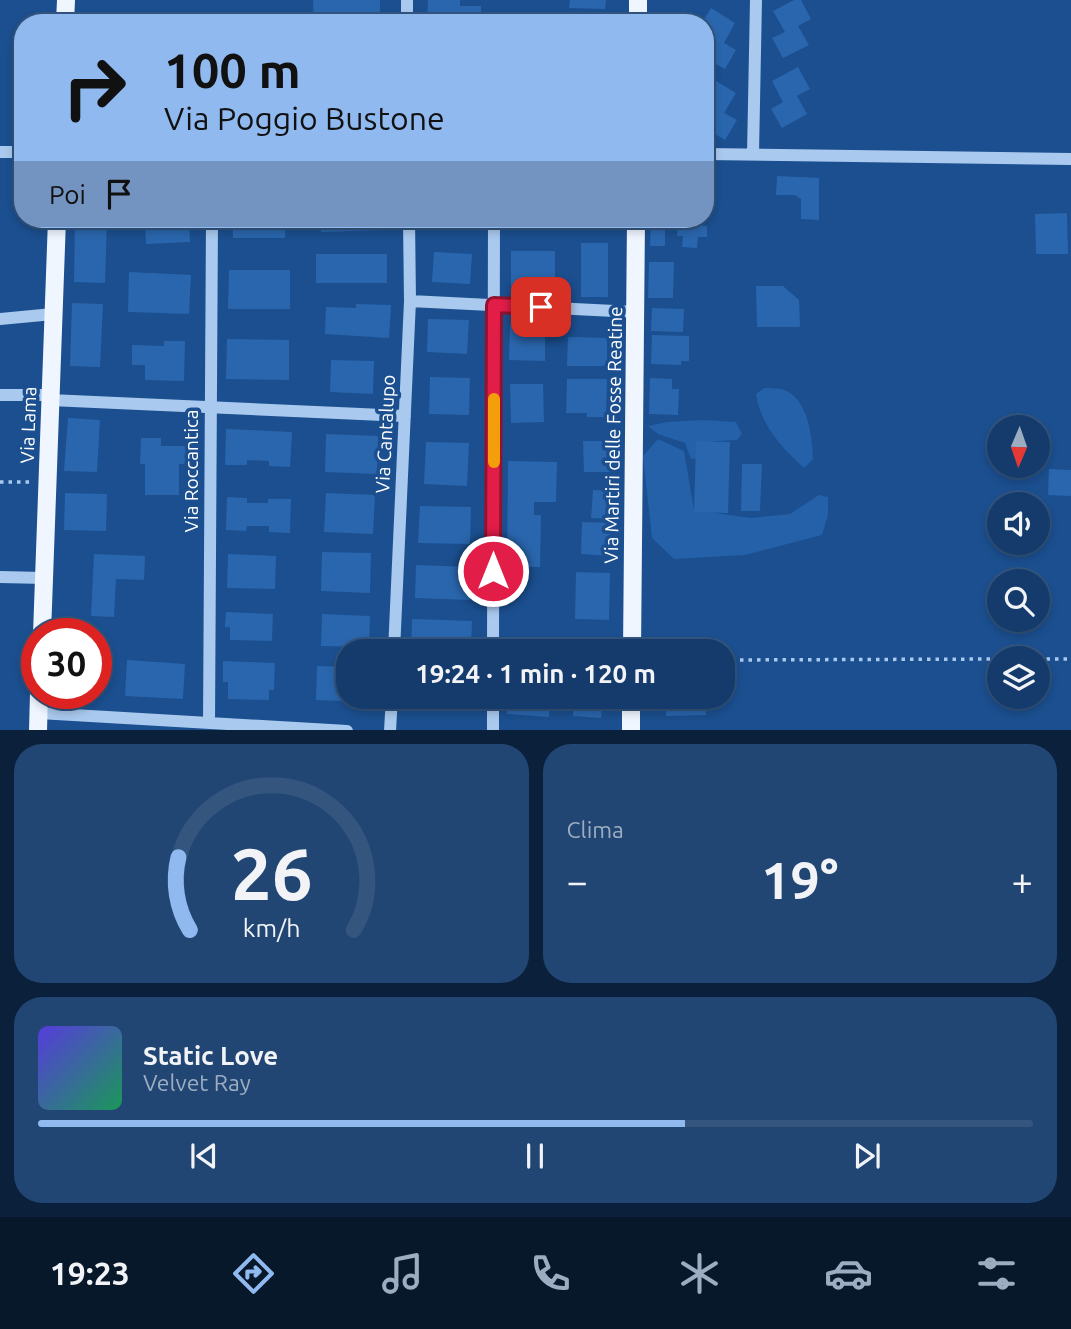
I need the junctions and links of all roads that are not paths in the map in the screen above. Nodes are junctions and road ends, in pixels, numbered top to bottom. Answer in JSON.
{"nodes":[{"id":1,"x":756,"y":0,"type":"edge"},
{"id":2,"x":714,"y":154,"type":"edge"},
{"id":3,"x":753,"y":154,"type":"junction"},
{"id":4,"x":1071,"y":159,"type":"edge"},
{"id":5,"x":57,"y":228,"type":"edge"},
{"id":6,"x":212,"y":228,"type":"edge"},
{"id":7,"x":409,"y":228,"type":"edge"},
{"id":8,"x":494,"y":228,"type":"edge"},
{"id":9,"x":636,"y":228,"type":"edge"},
{"id":10,"x":410,"y":301,"type":"junction"},
{"id":11,"x":494,"y":305,"type":"junction"},
{"id":12,"x":635,"y":312,"type":"junction"},
{"id":13,"x":54,"y":314,"type":"junction"},
{"id":14,"x":0,"y":319,"type":"edge"},
{"id":15,"x":0,"y":395,"type":"edge"},
{"id":16,"x":50,"y":398,"type":"junction"},
{"id":17,"x":211,"y":408,"type":"junction"},
{"id":18,"x":405,"y":416,"type":"junction"},
{"id":19,"x":0,"y":577,"type":"edge"},
{"id":20,"x":44,"y":578,"type":"junction"},
{"id":21,"x":43,"y":618,"type":"edge"},
{"id":22,"x":395,"y":639,"type":"edge"},
{"id":23,"x":493,"y":639,"type":"edge"},
{"id":24,"x":632,"y":639,"type":"edge"},
{"id":25,"x":391,"y":709,"type":"edge"},
{"id":26,"x":493,"y":709,"type":"edge"},
{"id":27,"x":631,"y":709,"type":"edge"},
{"id":28,"x":38,"y":722,"type":"edge"},
{"id":29,"x":209,"y":723,"type":"junction"},
{"id":30,"x":347,"y":730,"type":"edge"},
{"id":31,"x":390,"y":730,"type":"edge"},
{"id":32,"x":493,"y":730,"type":"edge"},
{"id":33,"x":631,"y":730,"type":"edge"}],
"edges":[{"from":1,"to":3,"type":"street"},
{"from":2,"to":3,"type":"street"},
{"from":3,"to":4,"type":"street"},
{"from":5,"to":13,"type":"main road","name":"Via Lama"},
{"from":6,"to":17,"type":"street","name":"Via Roccantica"},
{"from":7,"to":10,"type":"street","name":"Via Cantalupo"},
{"from":8,"to":11,"type":"street"},
{"from":9,"to":12,"type":"main road","name":"Via Martiri delle Fosse Reatine"},
{"from":10,"to":11,"type":"street"},
{"from":10,"to":18,"type":"street","name":"Via Cantalupo"},
{"from":11,"to":12,"type":"street"},
{"from":11,"to":23,"type":"street"},
{"from":12,"to":24,"type":"main road","name":"Via Martiri delle Fosse Reatine"},
{"from":13,"to":14,"type":"street"},
{"from":13,"to":16,"type":"main road","name":"Via Lama"},
{"from":15,"to":16,"type":"street"},
{"from":16,"to":17,"type":"street"},
{"from":16,"to":20,"type":"main road","name":"Via Lama"},
{"from":17,"to":18,"type":"street"},
{"from":17,"to":29,"type":"street","name":"Via Roccantica"},
{"from":18,"to":22,"type":"street","name":"Via Cantalupo"},
{"from":19,"to":20,"type":"street"},
{"from":20,"to":21,"type":"main road","name":"Via Lama"},
{"from":25,"to":31,"type":"street"},
{"from":26,"to":32,"type":"street"},
{"from":27,"to":33,"type":"main road"},
{"from":28,"to":29,"type":"street"},
{"from":29,"to":30,"type":"street"}]}
